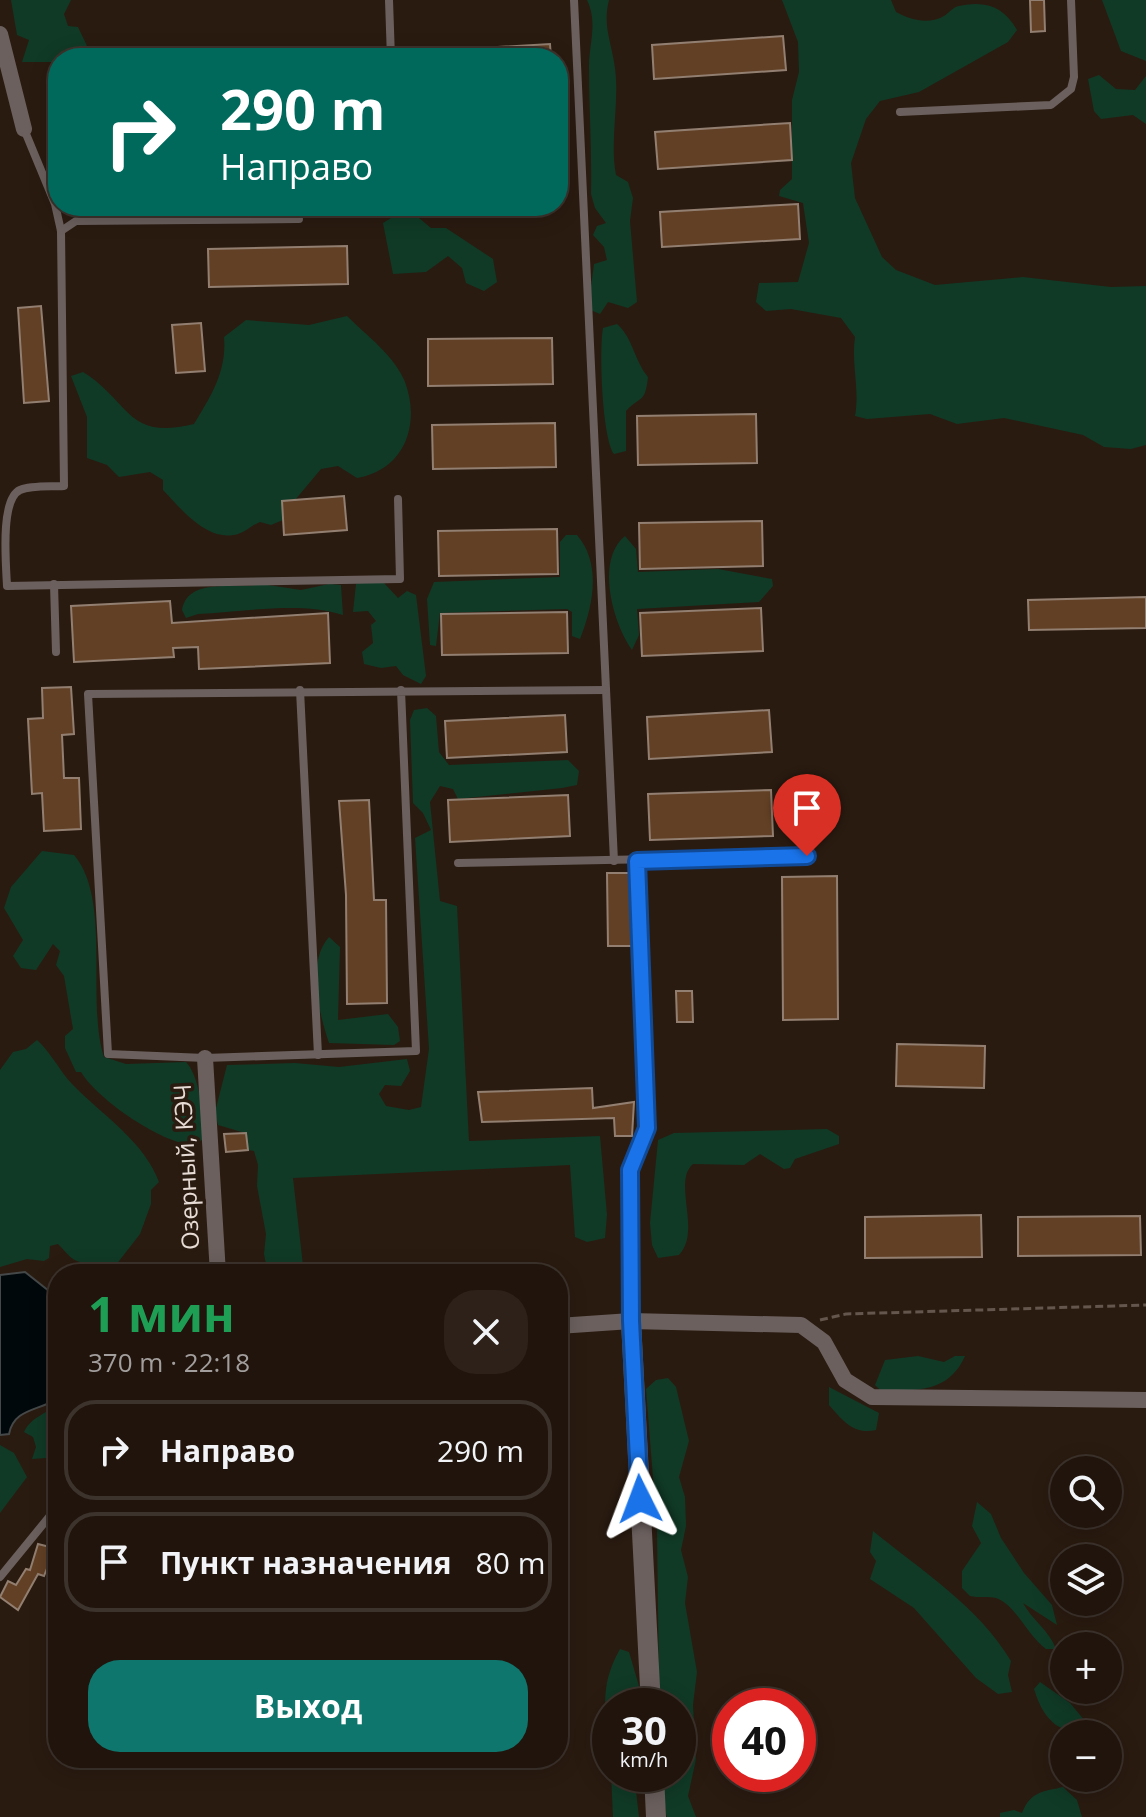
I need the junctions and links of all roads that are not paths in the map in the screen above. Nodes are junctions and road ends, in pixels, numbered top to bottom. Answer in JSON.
{"nodes":[{"id":1,"x":389,"y":0,"type":"edge"},
{"id":2,"x":574,"y":0,"type":"edge"},
{"id":3,"x":1071,"y":0,"type":"edge"},
{"id":4,"x":0,"y":34,"type":"edge"},
{"id":5,"x":391,"y":48,"type":"edge"},
{"id":6,"x":900,"y":112,"type":"dead end"},
{"id":7,"x":24,"y":129,"type":"joint"},
{"id":8,"x":48,"y":187,"type":"edge"},
{"id":9,"x":58,"y":216,"type":"edge"},
{"id":10,"x":299,"y":219,"type":"dead end"},
{"id":11,"x":61,"y":231,"type":"junction"},
{"id":12,"x":398,"y":499,"type":"dead end"},
{"id":13,"x":54,"y":584,"type":"junction"},
{"id":14,"x":56,"y":652,"type":"dead end"},
{"id":15,"x":300,"y":690,"type":"junction"},
{"id":16,"x":401,"y":690,"type":"junction"},
{"id":17,"x":606,"y":690,"type":"junction"},
{"id":18,"x":807,"y":856,"type":"dead end"},
{"id":19,"x":614,"y":861,"type":"junction"},
{"id":20,"x":637,"y":861,"type":"junction"},
{"id":21,"x":458,"y":863,"type":"dead end"},
{"id":22,"x":318,"y":1055,"type":"junction"},
{"id":23,"x":205,"y":1058,"type":"junction"},
{"id":24,"x":647,"y":1128,"type":"joint"},
{"id":25,"x":217,"y":1264,"type":"edge"},
{"id":26,"x":631,"y":1321,"type":"junction"},
{"id":27,"x":568,"y":1325,"type":"edge"},
{"id":28,"x":1146,"y":1400,"type":"edge"},
{"id":29,"x":48,"y":1518,"type":"edge"},
{"id":30,"x":0,"y":1577,"type":"edge"},
{"id":31,"x":650,"y":1688,"type":"edge"},
{"id":32,"x":655,"y":1792,"type":"edge"},
{"id":33,"x":656,"y":1817,"type":"edge"}],
"edges":[{"from":1,"to":5,"type":"lane"},
{"from":2,"to":17,"type":"lane"},
{"from":3,"to":6,"type":"lane"},
{"from":4,"to":7,"type":"street"},
{"from":7,"to":8,"type":"lane"},
{"from":9,"to":11,"type":"lane"},
{"from":10,"to":11,"type":"lane"},
{"from":11,"to":13,"type":"lane"},
{"from":12,"to":13,"type":"lane"},
{"from":13,"to":14,"type":"lane"},
{"from":15,"to":16,"type":"lane"},
{"from":15,"to":22,"type":"lane"},
{"from":15,"to":23,"type":"lane"},
{"from":16,"to":17,"type":"lane"},
{"from":16,"to":22,"type":"lane"},
{"from":17,"to":19,"type":"lane"},
{"from":18,"to":20,"type":"lane"},
{"from":19,"to":20,"type":"lane"},
{"from":19,"to":21,"type":"lane"},
{"from":20,"to":24,"type":"lane"},
{"from":22,"to":23,"type":"lane"},
{"from":23,"to":25,"type":"street","name":"Озерный, КЭЧ"},
{"from":24,"to":26,"type":"street"},
{"from":26,"to":27,"type":"street"},
{"from":26,"to":28,"type":"street"},
{"from":26,"to":31,"type":"street"},
{"from":29,"to":30,"type":"lane"},
{"from":32,"to":33,"type":"street"}]}
